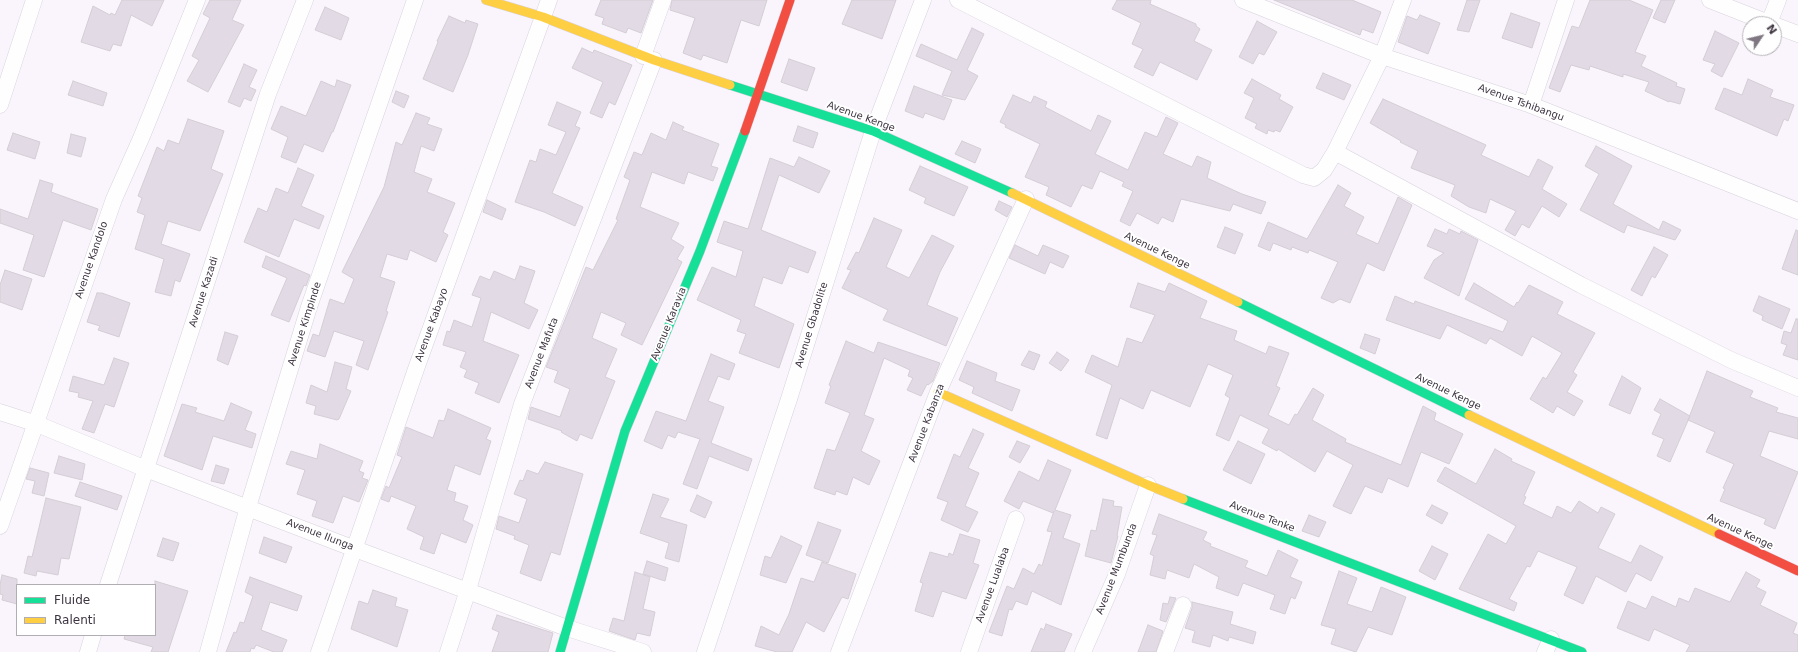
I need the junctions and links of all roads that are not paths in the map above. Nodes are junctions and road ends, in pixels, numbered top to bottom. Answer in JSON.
{"nodes":[{"id":1,"x":34,"y":0,"type":"edge"},
{"id":2,"x":197,"y":0,"type":"edge"},
{"id":3,"x":305,"y":0,"type":"edge"},
{"id":4,"x":415,"y":0,"type":"edge"},
{"id":5,"x":486,"y":0,"type":"edge"},
{"id":6,"x":549,"y":0,"type":"edge"},
{"id":7,"x":663,"y":0,"type":"edge"},
{"id":8,"x":790,"y":0,"type":"edge"},
{"id":9,"x":923,"y":0,"type":"edge"},
{"id":10,"x":958,"y":0,"type":"edge"},
{"id":11,"x":1242,"y":0,"type":"edge"},
{"id":12,"x":1403,"y":0,"type":"edge"},
{"id":13,"x":1566,"y":0,"type":"edge"},
{"id":14,"x":1710,"y":0,"type":"edge"},
{"id":15,"x":1778,"y":0,"type":"edge"},
{"id":16,"x":1751,"y":16,"type":"edge"},
{"id":17,"x":1773,"y":16,"type":"edge"},
{"id":18,"x":543,"y":17,"type":"junction"},
{"id":19,"x":1782,"y":28,"type":"edge"},
{"id":20,"x":1798,"y":34,"type":"edge"},
{"id":21,"x":1382,"y":56,"type":"junction"},
{"id":22,"x":649,"y":58,"type":"junction"},
{"id":23,"x":759,"y":94,"type":"junction"},
{"id":24,"x":0,"y":105,"type":"edge"},
{"id":25,"x":1531,"y":106,"type":"junction"},
{"id":26,"x":873,"y":131,"type":"junction"},
{"id":27,"x":1335,"y":152,"type":"junction"},
{"id":28,"x":1026,"y":199,"type":"junction"},
{"id":29,"x":1798,"y":211,"type":"edge"},
{"id":30,"x":1798,"y":388,"type":"edge"},
{"id":31,"x":938,"y":392,"type":"junction"},
{"id":32,"x":0,"y":412,"type":"edge"},
{"id":33,"x":37,"y":424,"type":"junction"},
{"id":34,"x":146,"y":469,"type":"junction"},
{"id":35,"x":1148,"y":485,"type":"junction"},
{"id":36,"x":248,"y":507,"type":"junction"},
{"id":37,"x":1016,"y":519,"type":"dead end"},
{"id":38,"x":0,"y":526,"type":"edge"},
{"id":39,"x":354,"y":549,"type":"junction"},
{"id":40,"x":1798,"y":571,"type":"edge"},
{"id":41,"x":108,"y":584,"type":"edge"},
{"id":42,"x":468,"y":590,"type":"junction"},
{"id":43,"x":1183,"y":605,"type":"dead end"},
{"id":44,"x":567,"y":628,"type":"junction"},
{"id":45,"x":92,"y":636,"type":"edge"},
{"id":46,"x":1548,"y":645,"type":"edge"},
{"id":47,"x":88,"y":652,"type":"edge"},
{"id":48,"x":208,"y":652,"type":"edge"},
{"id":49,"x":319,"y":652,"type":"edge"},
{"id":50,"x":448,"y":652,"type":"edge"},
{"id":51,"x":560,"y":652,"type":"edge"},
{"id":52,"x":643,"y":652,"type":"edge"},
{"id":53,"x":705,"y":652,"type":"edge"},
{"id":54,"x":839,"y":652,"type":"edge"},
{"id":55,"x":969,"y":652,"type":"edge"},
{"id":56,"x":1083,"y":652,"type":"edge"},
{"id":57,"x":1165,"y":652,"type":"edge"},
{"id":58,"x":1582,"y":652,"type":"edge"}],
"edges":[{"from":1,"to":24,"type":"street"},
{"from":2,"to":33,"type":"street","name":"Avenue Kandolo"},
{"from":3,"to":34,"type":"street","name":"Avenue Kazadi"},
{"from":4,"to":36,"type":"street","name":"Avenue Kimpinde"},
{"from":5,"to":18,"type":"street","name":"Avenue Kenge"},
{"from":6,"to":18,"type":"street","name":"Avenue Kabayo"},
{"from":7,"to":22,"type":"street"},
{"from":8,"to":23,"type":"street","name":"Avenue Karavia"},
{"from":9,"to":26,"type":"street","name":"Avenue Gbadolite"},
{"from":10,"to":27,"type":"street"},
{"from":11,"to":21,"type":"street","name":"Avenue Tshibangu"},
{"from":12,"to":21,"type":"street"},
{"from":13,"to":25,"type":"street"},
{"from":14,"to":16,"type":"street"},
{"from":15,"to":17,"type":"street"},
{"from":18,"to":22,"type":"street","name":"Avenue Kenge"},
{"from":18,"to":39,"type":"street","name":"Avenue Kabayo"},
{"from":19,"to":20,"type":"street"},
{"from":21,"to":25,"type":"street","name":"Avenue Tshibangu"},
{"from":21,"to":27,"type":"street"},
{"from":22,"to":23,"type":"street","name":"Avenue Kenge"},
{"from":22,"to":42,"type":"street","name":"Avenue Mafuta"},
{"from":23,"to":26,"type":"street","name":"Avenue Kenge"},
{"from":23,"to":44,"type":"street","name":"Avenue Karavia"},
{"from":25,"to":29,"type":"street","name":"Avenue Tshibangu"},
{"from":26,"to":28,"type":"street","name":"Avenue Kenge"},
{"from":26,"to":53,"type":"street","name":"Avenue Gbadolite"},
{"from":27,"to":30,"type":"street"},
{"from":28,"to":31,"type":"street","name":"Avenue Kabanza"},
{"from":28,"to":40,"type":"street","name":"Avenue Kenge"},
{"from":31,"to":35,"type":"street","name":"Avenue Tenke"},
{"from":31,"to":54,"type":"street","name":"Avenue Kabanza"},
{"from":32,"to":33,"type":"street","name":"Avenue Ilunga"},
{"from":33,"to":34,"type":"street","name":"Avenue Ilunga"},
{"from":33,"to":38,"type":"street","name":"Avenue Kandolo"},
{"from":34,"to":36,"type":"street","name":"Avenue Ilunga"},
{"from":34,"to":41,"type":"street","name":"Avenue Kazadi"},
{"from":35,"to":46,"type":"street","name":"Avenue Tenke"},
{"from":35,"to":56,"type":"street","name":"Avenue Mumbunda"},
{"from":36,"to":39,"type":"street","name":"Avenue Ilunga"},
{"from":36,"to":48,"type":"street","name":"Avenue Kimpinde"},
{"from":37,"to":55,"type":"street","name":"Avenue Lualaba"},
{"from":39,"to":42,"type":"street","name":"Avenue Ilunga"},
{"from":39,"to":49,"type":"street","name":"Avenue Kabayo"},
{"from":42,"to":44,"type":"street","name":"Avenue Ilunga"},
{"from":42,"to":50,"type":"street","name":"Avenue Mafuta"},
{"from":43,"to":57,"type":"street"},
{"from":44,"to":51,"type":"street","name":"Avenue Karavia"},
{"from":44,"to":52,"type":"street","name":"Avenue Ilunga"},
{"from":45,"to":47,"type":"street"},
{"from":46,"to":58,"type":"street","name":"Avenue Tenke"}]}
